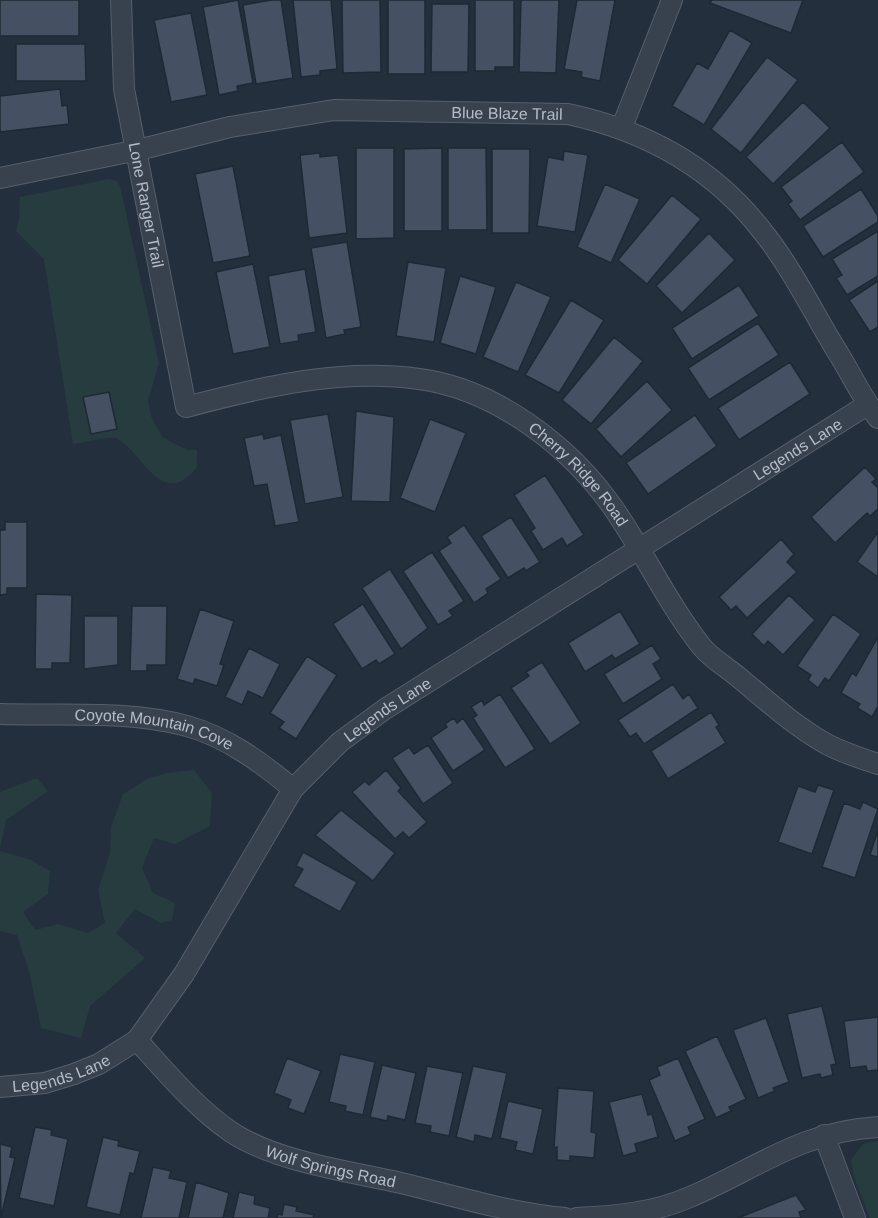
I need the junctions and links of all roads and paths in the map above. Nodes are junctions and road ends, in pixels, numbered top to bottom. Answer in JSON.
{"nodes":[{"id":1,"x":121,"y":0,"type":"edge"},
{"id":2,"x":672,"y":0,"type":"edge"},
{"id":3,"x":622,"y":128,"type":"junction"},
{"id":4,"x":138,"y":150,"type":"junction"},
{"id":5,"x":0,"y":178,"type":"edge"},
{"id":6,"x":186,"y":407,"type":"joint"},
{"id":7,"x":873,"y":412,"type":"edge"},
{"id":8,"x":640,"y":551,"type":"junction"},
{"id":9,"x":0,"y":714,"type":"edge"},
{"id":10,"x":878,"y":764,"type":"edge"},
{"id":11,"x":293,"y":789,"type":"junction"},
{"id":12,"x":137,"y":1040,"type":"junction"},
{"id":13,"x":0,"y":1088,"type":"edge"},
{"id":14,"x":878,"y":1127,"type":"edge"},
{"id":15,"x":824,"y":1135,"type":"junction"},
{"id":16,"x":565,"y":1218,"type":"edge"},
{"id":17,"x":577,"y":1218,"type":"edge"},
{"id":18,"x":855,"y":1218,"type":"edge"}],
"edges":[{"from":1,"to":4,"type":"street","name":"Lone Ranger Trail"},
{"from":2,"to":3,"type":"street"},
{"from":3,"to":4,"type":"street","name":"Blue Blaze Trail"},
{"from":3,"to":7,"type":"street","name":"Blue Blaze Trail"},
{"from":4,"to":5,"type":"street","name":"Blue Blaze Trail"},
{"from":4,"to":6,"type":"street","name":"Lone Ranger Trail"},
{"from":6,"to":8,"type":"street","name":"Cherry Ridge Road"},
{"from":7,"to":8,"type":"street","name":"Legends Lane"},
{"from":8,"to":10,"type":"street","name":"Cherry Ridge Road"},
{"from":8,"to":11,"type":"street","name":"Legends Lane"},
{"from":9,"to":11,"type":"street","name":"Coyote Mountain Cove"},
{"from":11,"to":12,"type":"street","name":"Legends Lane"},
{"from":12,"to":13,"type":"street","name":"Legends Lane"},
{"from":12,"to":16,"type":"street","name":"Wolf Springs Road"},
{"from":14,"to":15,"type":"street"},
{"from":15,"to":17,"type":"street"},
{"from":15,"to":18,"type":"street"}]}
